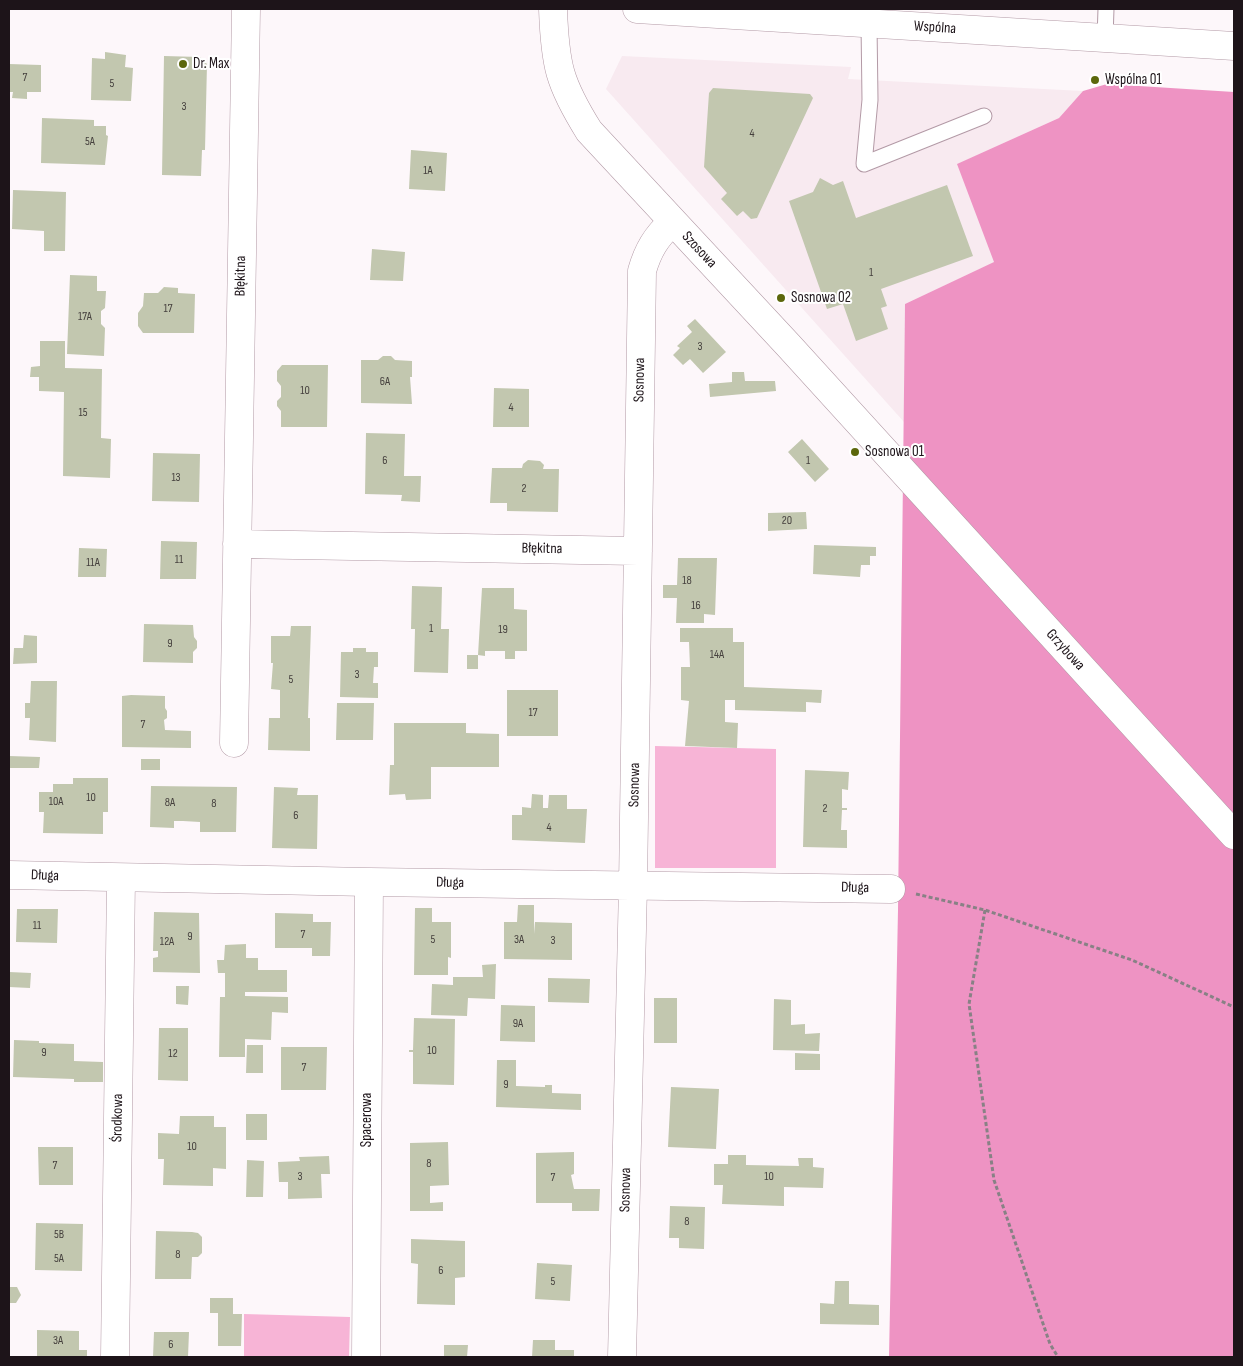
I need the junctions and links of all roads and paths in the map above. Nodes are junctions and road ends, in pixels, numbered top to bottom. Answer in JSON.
{"nodes":[{"id":1,"x":246,"y":9,"type":"edge"},
{"id":2,"x":553,"y":9,"type":"edge"},
{"id":3,"x":637,"y":9,"type":"edge"},
{"id":4,"x":1106,"y":9,"type":"edge"},
{"id":5,"x":869,"y":24,"type":"junction"},
{"id":6,"x":1105,"y":38,"type":"junction"},
{"id":7,"x":1234,"y":46,"type":"edge"},
{"id":8,"x":984,"y":116,"type":"dead end"},
{"id":9,"x":672,"y":222,"type":"junction"},
{"id":10,"x":897,"y":466,"type":"joint"},
{"id":11,"x":237,"y":544,"type":"junction"},
{"id":12,"x":638,"y":550,"type":"junction"},
{"id":13,"x":234,"y":743,"type":"dead end"},
{"id":14,"x":1234,"y":835,"type":"edge"},
{"id":15,"x":9,"y":875,"type":"edge"},
{"id":16,"x":122,"y":878,"type":"junction"},
{"id":17,"x":369,"y":882,"type":"junction"},
{"id":18,"x":633,"y":886,"type":"junction"},
{"id":19,"x":892,"y":889,"type":"joint"},
{"id":20,"x":985,"y":910,"type":"junction"},
{"id":21,"x":1234,"y":1007,"type":"edge"},
{"id":22,"x":115,"y":1357,"type":"edge"},
{"id":23,"x":366,"y":1357,"type":"edge"},
{"id":24,"x":622,"y":1357,"type":"edge"},
{"id":25,"x":1058,"y":1357,"type":"edge"}],
"edges":[{"from":1,"to":11,"type":"street","name":"Błękitna"},
{"from":2,"to":9,"type":"street","name":"Szosowa"},
{"from":3,"to":5,"type":"street","name":"Wspólna"},
{"from":4,"to":6,"type":"lane"},
{"from":5,"to":6,"type":"street","name":"Wspólna"},
{"from":5,"to":8,"type":"lane"},
{"from":6,"to":7,"type":"street","name":"Wspólna"},
{"from":9,"to":10,"type":"street","name":"Szosowa"},
{"from":9,"to":12,"type":"street","name":"Sosnowa"},
{"from":10,"to":14,"type":"street","name":"Grzybowa"},
{"from":11,"to":12,"type":"street","name":"Błękitna"},
{"from":11,"to":13,"type":"street","name":"Błękitna"},
{"from":12,"to":18,"type":"street","name":"Sosnowa"},
{"from":15,"to":16,"type":"street","name":"Długa"},
{"from":16,"to":17,"type":"street","name":"Długa"},
{"from":16,"to":22,"type":"street","name":"Środkowa"},
{"from":17,"to":18,"type":"street","name":"Długa"},
{"from":17,"to":23,"type":"street","name":"Spacerowa"},
{"from":18,"to":19,"type":"street","name":"Długa"},
{"from":18,"to":24,"type":"street","name":"Sosnowa"},
{"from":19,"to":20,"type":"path"},
{"from":20,"to":21,"type":"path"},
{"from":20,"to":25,"type":"path"}]}
